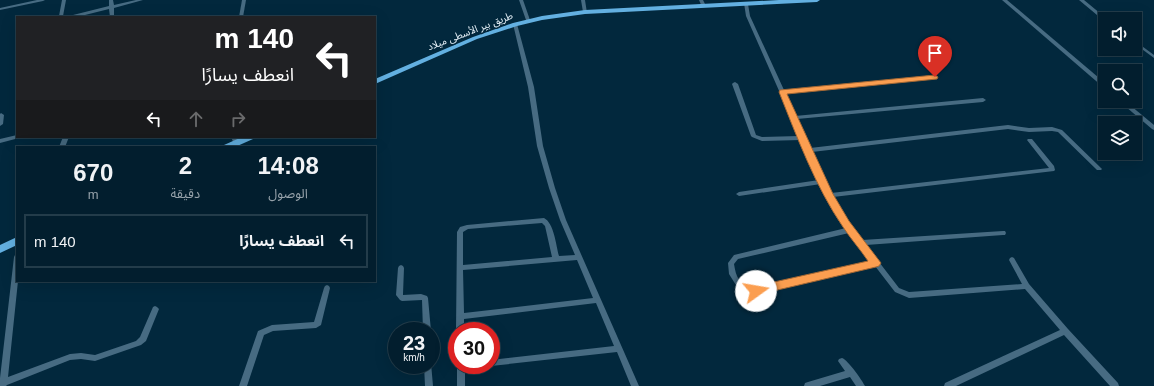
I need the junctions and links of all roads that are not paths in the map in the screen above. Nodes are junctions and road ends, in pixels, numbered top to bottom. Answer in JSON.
{"nodes":[{"id":1,"x":43,"y":0,"type":"edge"},
{"id":2,"x":64,"y":0,"type":"edge"},
{"id":3,"x":111,"y":0,"type":"edge"},
{"id":4,"x":141,"y":0,"type":"edge"},
{"id":5,"x":244,"y":0,"type":"edge"},
{"id":6,"x":521,"y":0,"type":"edge"},
{"id":7,"x":583,"y":0,"type":"edge"},
{"id":8,"x":816,"y":0,"type":"edge"},
{"id":9,"x":1004,"y":0,"type":"edge"},
{"id":10,"x":1081,"y":0,"type":"edge"},
{"id":11,"x":703,"y":3,"type":"edge"},
{"id":12,"x":746,"y":4,"type":"junction"},
{"id":13,"x":111,"y":8,"type":"junction"},
{"id":14,"x":0,"y":9,"type":"edge"},
{"id":15,"x":585,"y":12,"type":"junction"},
{"id":16,"x":1098,"y":13,"type":"edge"},
{"id":17,"x":62,"y":16,"type":"edge"},
{"id":18,"x":75,"y":16,"type":"edge"},
{"id":19,"x":112,"y":16,"type":"edge"},
{"id":20,"x":241,"y":16,"type":"edge"},
{"id":21,"x":528,"y":20,"type":"junction"},
{"id":22,"x":515,"y":24,"type":"junction"},
{"id":23,"x":1142,"y":48,"type":"edge"},
{"id":24,"x":1154,"y":57,"type":"edge"},
{"id":25,"x":935,"y":77,"type":"dead end"},
{"id":26,"x":1098,"y":80,"type":"edge"},
{"id":27,"x":376,"y":82,"type":"edge"},
{"id":28,"x":736,"y":84,"type":"dead end"},
{"id":29,"x":782,"y":92,"type":"junction"},
{"id":30,"x":983,"y":100,"type":"dead end"},
{"id":31,"x":1130,"y":108,"type":"edge"},
{"id":32,"x":1,"y":115,"type":"dead end"},
{"id":33,"x":794,"y":118,"type":"junction"},
{"id":34,"x":0,"y":124,"type":"edge"},
{"id":35,"x":1154,"y":128,"type":"edge"},
{"id":36,"x":16,"y":137,"type":"edge"},
{"id":37,"x":245,"y":138,"type":"edge"},
{"id":38,"x":802,"y":138,"type":"junction"},
{"id":39,"x":235,"y":140,"type":"edge"},
{"id":40,"x":1030,"y":140,"type":"dead end"},
{"id":41,"x":0,"y":142,"type":"edge"},
{"id":42,"x":808,"y":150,"type":"junction"},
{"id":43,"x":1099,"y":169,"type":"dead end"},
{"id":44,"x":823,"y":182,"type":"junction"},
{"id":45,"x":739,"y":194,"type":"dead end"},
{"id":46,"x":829,"y":195,"type":"junction"},
{"id":47,"x":850,"y":230,"type":"junction"},
{"id":48,"x":1003,"y":233,"type":"dead end"},
{"id":49,"x":16,"y":242,"type":"edge"},
{"id":50,"x":860,"y":243,"type":"junction"},
{"id":51,"x":0,"y":249,"type":"edge"},
{"id":52,"x":579,"y":257,"type":"junction"},
{"id":53,"x":556,"y":259,"type":"junction"},
{"id":54,"x":1012,"y":260,"type":"dead end"},
{"id":55,"x":876,"y":263,"type":"junction"},
{"id":56,"x":16,"y":266,"type":"edge"},
{"id":57,"x":400,"y":268,"type":"dead end"},
{"id":58,"x":460,"y":268,"type":"junction"},
{"id":59,"x":1028,"y":286,"type":"junction"},
{"id":60,"x":327,"y":288,"type":"dead end"},
{"id":61,"x":598,"y":300,"type":"junction"},
{"id":62,"x":154,"y":309,"type":"dead end"},
{"id":63,"x":460,"y":316,"type":"junction"},
{"id":64,"x":426,"y":322,"type":"edge"},
{"id":65,"x":460,"y":322,"type":"edge"},
{"id":66,"x":1065,"y":331,"type":"junction"},
{"id":67,"x":618,"y":348,"type":"junction"},
{"id":68,"x":842,"y":361,"type":"dead end"},
{"id":69,"x":500,"y":362,"type":"edge"},
{"id":70,"x":428,"y":374,"type":"edge"},
{"id":71,"x":461,"y":374,"type":"edge"},
{"id":72,"x":852,"y":374,"type":"junction"},
{"id":73,"x":3,"y":384,"type":"edge"},
{"id":74,"x":243,"y":386,"type":"edge"},
{"id":75,"x":429,"y":386,"type":"edge"},
{"id":76,"x":461,"y":386,"type":"edge"},
{"id":77,"x":635,"y":386,"type":"edge"},
{"id":78,"x":808,"y":386,"type":"edge"},
{"id":79,"x":861,"y":386,"type":"edge"},
{"id":80,"x":948,"y":386,"type":"edge"},
{"id":81,"x":1115,"y":386,"type":"edge"}],
"edges":[{"from":1,"to":14,"type":"street"},
{"from":2,"to":17,"type":"street"},
{"from":3,"to":13,"type":"street"},
{"from":4,"to":13,"type":"street"},
{"from":5,"to":20,"type":"street"},
{"from":6,"to":21,"type":"street"},
{"from":7,"to":15,"type":"street"},
{"from":8,"to":12,"type":"main road","name":"طريق بير الأسطى ميلاد"},
{"from":9,"to":26,"type":"street"},
{"from":10,"to":16,"type":"street"},
{"from":11,"to":12,"type":"main road","name":"طريق بير الأسطى ميلاد"},
{"from":11,"to":15,"type":"main road","name":"طريق بير الأسطى ميلاد"},
{"from":12,"to":29,"type":"street"},
{"from":13,"to":18,"type":"street"},
{"from":13,"to":19,"type":"street"},
{"from":15,"to":21,"type":"main road","name":"طريق بير الأسطى ميلاد"},
{"from":21,"to":22,"type":"main road","name":"طريق بير الأسطى ميلاد"},
{"from":22,"to":27,"type":"main road","name":"طريق بير الأسطى ميلاد"},
{"from":22,"to":52,"type":"street"},
{"from":23,"to":24,"type":"street"},
{"from":25,"to":29,"type":"street"},
{"from":28,"to":38,"type":"street"},
{"from":29,"to":33,"type":"street"},
{"from":30,"to":33,"type":"street"},
{"from":31,"to":35,"type":"street"},
{"from":32,"to":34,"type":"street"},
{"from":33,"to":38,"type":"street"},
{"from":36,"to":41,"type":"street"},
{"from":37,"to":39,"type":"main road"},
{"from":38,"to":42,"type":"street"},
{"from":40,"to":46,"type":"street"},
{"from":42,"to":43,"type":"street"},
{"from":42,"to":44,"type":"street"},
{"from":44,"to":45,"type":"street"},
{"from":44,"to":46,"type":"street"},
{"from":46,"to":47,"type":"street"},
{"from":47,"to":50,"type":"street"},
{"from":47,"to":55,"type":"street"},
{"from":48,"to":50,"type":"street"},
{"from":49,"to":51,"type":"main road"},
{"from":50,"to":55,"type":"street"},
{"from":52,"to":53,"type":"street"},
{"from":52,"to":61,"type":"street"},
{"from":53,"to":58,"type":"street"},
{"from":53,"to":58,"type":"street"},
{"from":54,"to":59,"type":"street"},
{"from":55,"to":59,"type":"street"},
{"from":56,"to":73,"type":"street"},
{"from":57,"to":64,"type":"street"},
{"from":58,"to":63,"type":"street"},
{"from":59,"to":66,"type":"street"},
{"from":60,"to":74,"type":"street"},
{"from":61,"to":63,"type":"street"},
{"from":61,"to":67,"type":"street"},
{"from":62,"to":73,"type":"street"},
{"from":63,"to":65,"type":"street"},
{"from":66,"to":80,"type":"street"},
{"from":66,"to":81,"type":"street"},
{"from":67,"to":69,"type":"street"},
{"from":67,"to":77,"type":"street"},
{"from":68,"to":72,"type":"street"},
{"from":70,"to":75,"type":"street"},
{"from":71,"to":76,"type":"street"},
{"from":72,"to":78,"type":"street"},
{"from":72,"to":79,"type":"street"}]}
